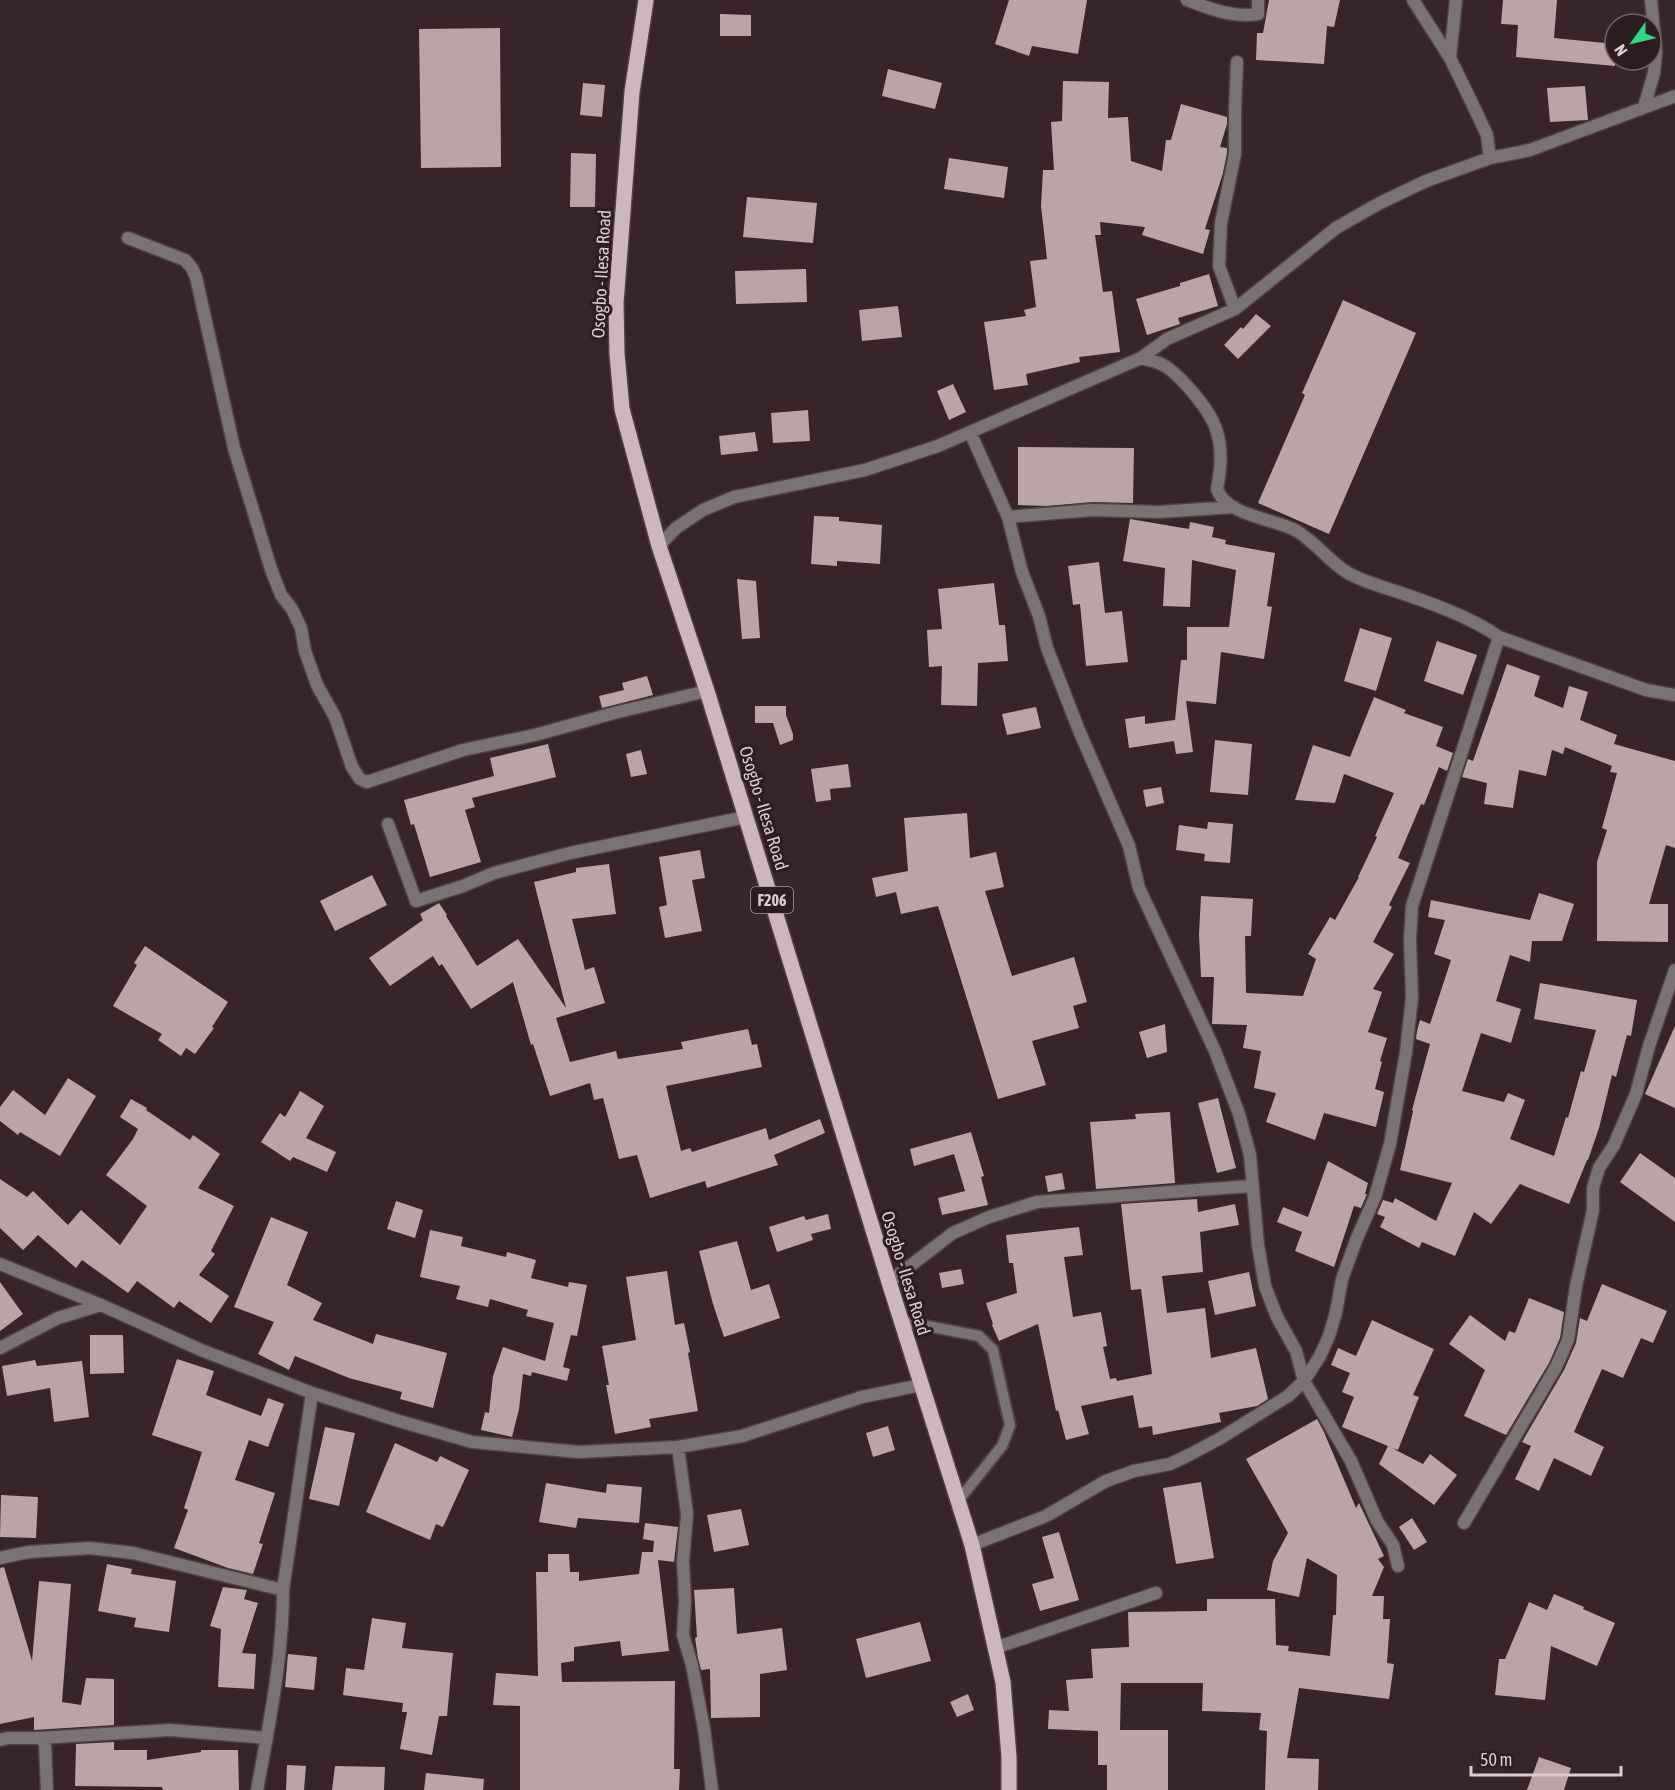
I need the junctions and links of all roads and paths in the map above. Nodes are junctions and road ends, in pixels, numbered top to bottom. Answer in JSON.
{"nodes":[{"id":1,"x":645,"y":0,"type":"edge"},
{"id":2,"x":1187,"y":0,"type":"edge"},
{"id":3,"x":1258,"y":0,"type":"edge"},
{"id":4,"x":1413,"y":0,"type":"edge"},
{"id":5,"x":1456,"y":0,"type":"edge"},
{"id":6,"x":1651,"y":0,"type":"edge"},
{"id":7,"x":1450,"y":58,"type":"junction"},
{"id":8,"x":1237,"y":62,"type":"dead end"},
{"id":9,"x":1675,"y":96,"type":"edge"},
{"id":10,"x":1644,"y":106,"type":"junction"},
{"id":11,"x":1490,"y":158,"type":"junction"},
{"id":12,"x":128,"y":238,"type":"dead end"},
{"id":13,"x":1235,"y":309,"type":"junction"},
{"id":14,"x":1141,"y":358,"type":"junction"},
{"id":15,"x":970,"y":432,"type":"junction"},
{"id":16,"x":1234,"y":507,"type":"junction"},
{"id":17,"x":1008,"y":517,"type":"junction"},
{"id":18,"x":658,"y":546,"type":"junction"},
{"id":19,"x":1499,"y":637,"type":"junction"},
{"id":20,"x":707,"y":691,"type":"junction"},
{"id":21,"x":1675,"y":695,"type":"edge"},
{"id":22,"x":746,"y":817,"type":"junction"},
{"id":23,"x":388,"y":824,"type":"dead end"},
{"id":24,"x":1675,"y":970,"type":"edge"},
{"id":25,"x":1251,"y":1186,"type":"junction"},
{"id":26,"x":0,"y":1264,"type":"edge"},
{"id":27,"x":888,"y":1282,"type":"junction"},
{"id":28,"x":101,"y":1305,"type":"junction"},
{"id":29,"x":901,"y":1321,"type":"junction"},
{"id":30,"x":0,"y":1348,"type":"edge"},
{"id":31,"x":1296,"y":1352,"type":"junction"},
{"id":32,"x":1320,"y":1356,"type":"junction"},
{"id":33,"x":1304,"y":1381,"type":"junction"},
{"id":34,"x":921,"y":1385,"type":"junction"},
{"id":35,"x":312,"y":1393,"type":"junction"},
{"id":36,"x":678,"y":1447,"type":"junction"},
{"id":37,"x":957,"y":1501,"type":"junction"},
{"id":38,"x":1464,"y":1523,"type":"dead end"},
{"id":39,"x":972,"y":1545,"type":"junction"},
{"id":40,"x":0,"y":1558,"type":"edge"},
{"id":41,"x":1398,"y":1566,"type":"dead end"},
{"id":42,"x":283,"y":1590,"type":"junction"},
{"id":43,"x":1156,"y":1593,"type":"dead end"},
{"id":44,"x":995,"y":1648,"type":"junction"},
{"id":45,"x":40,"y":1738,"type":"junction"},
{"id":46,"x":267,"y":1738,"type":"junction"},
{"id":47,"x":0,"y":1740,"type":"edge"},
{"id":48,"x":48,"y":1790,"type":"edge"},
{"id":49,"x":257,"y":1790,"type":"edge"},
{"id":50,"x":712,"y":1790,"type":"edge"},
{"id":51,"x":1009,"y":1790,"type":"edge"}],
"edges":[{"from":1,"to":18,"type":"main road","name":"Osogbo - Ilesa Road","number":"F206"},
{"from":2,"to":3,"type":"street"},
{"from":4,"to":7,"type":"street"},
{"from":5,"to":7,"type":"street"},
{"from":6,"to":10,"type":"street"},
{"from":7,"to":11,"type":"street"},
{"from":8,"to":13,"type":"street"},
{"from":9,"to":10,"type":"street"},
{"from":10,"to":11,"type":"street"},
{"from":11,"to":13,"type":"street"},
{"from":12,"to":20,"type":"street"},
{"from":13,"to":14,"type":"street"},
{"from":14,"to":15,"type":"street"},
{"from":14,"to":16,"type":"street"},
{"from":15,"to":17,"type":"street"},
{"from":15,"to":18,"type":"street"},
{"from":16,"to":17,"type":"street"},
{"from":16,"to":19,"type":"street"},
{"from":17,"to":25,"type":"street"},
{"from":18,"to":20,"type":"main road","name":"Osogbo - Ilesa Road","number":"F206"},
{"from":19,"to":21,"type":"street"},
{"from":19,"to":32,"type":"street"},
{"from":20,"to":22,"type":"main road","name":"Osogbo - Ilesa Road","number":"F206"},
{"from":22,"to":23,"type":"street"},
{"from":22,"to":27,"type":"main road","name":"Osogbo - Ilesa Road","number":"F206"},
{"from":24,"to":38,"type":"street"},
{"from":25,"to":27,"type":"street"},
{"from":25,"to":31,"type":"street"},
{"from":26,"to":28,"type":"street"},
{"from":27,"to":29,"type":"main road","name":"Osogbo - Ilesa Road","number":"F206"},
{"from":28,"to":30,"type":"street"},
{"from":28,"to":35,"type":"street"},
{"from":29,"to":34,"type":"main road","name":"Osogbo - Ilesa Road","number":"F206"},
{"from":29,"to":37,"type":"lane"},
{"from":31,"to":32,"type":"street"},
{"from":31,"to":33,"type":"street"},
{"from":32,"to":33,"type":"street"},
{"from":33,"to":39,"type":"street"},
{"from":33,"to":41,"type":"street"},
{"from":34,"to":36,"type":"street"},
{"from":34,"to":37,"type":"main road","name":"Osogbo - Ilesa Road","number":"F206"},
{"from":35,"to":36,"type":"street"},
{"from":35,"to":42,"type":"street"},
{"from":36,"to":50,"type":"street"},
{"from":37,"to":39,"type":"main road","name":"Osogbo - Ilesa Road","number":"F206"},
{"from":39,"to":44,"type":"main road","name":"Osogbo - Ilesa Road","number":"F206"},
{"from":40,"to":42,"type":"street"},
{"from":42,"to":46,"type":"street"},
{"from":43,"to":44,"type":"street"},
{"from":44,"to":51,"type":"main road","name":"Osogbo - Ilesa Road","number":"F206"},
{"from":45,"to":46,"type":"street"},
{"from":45,"to":47,"type":"street"},
{"from":45,"to":48,"type":"street"},
{"from":46,"to":49,"type":"street"}]}
